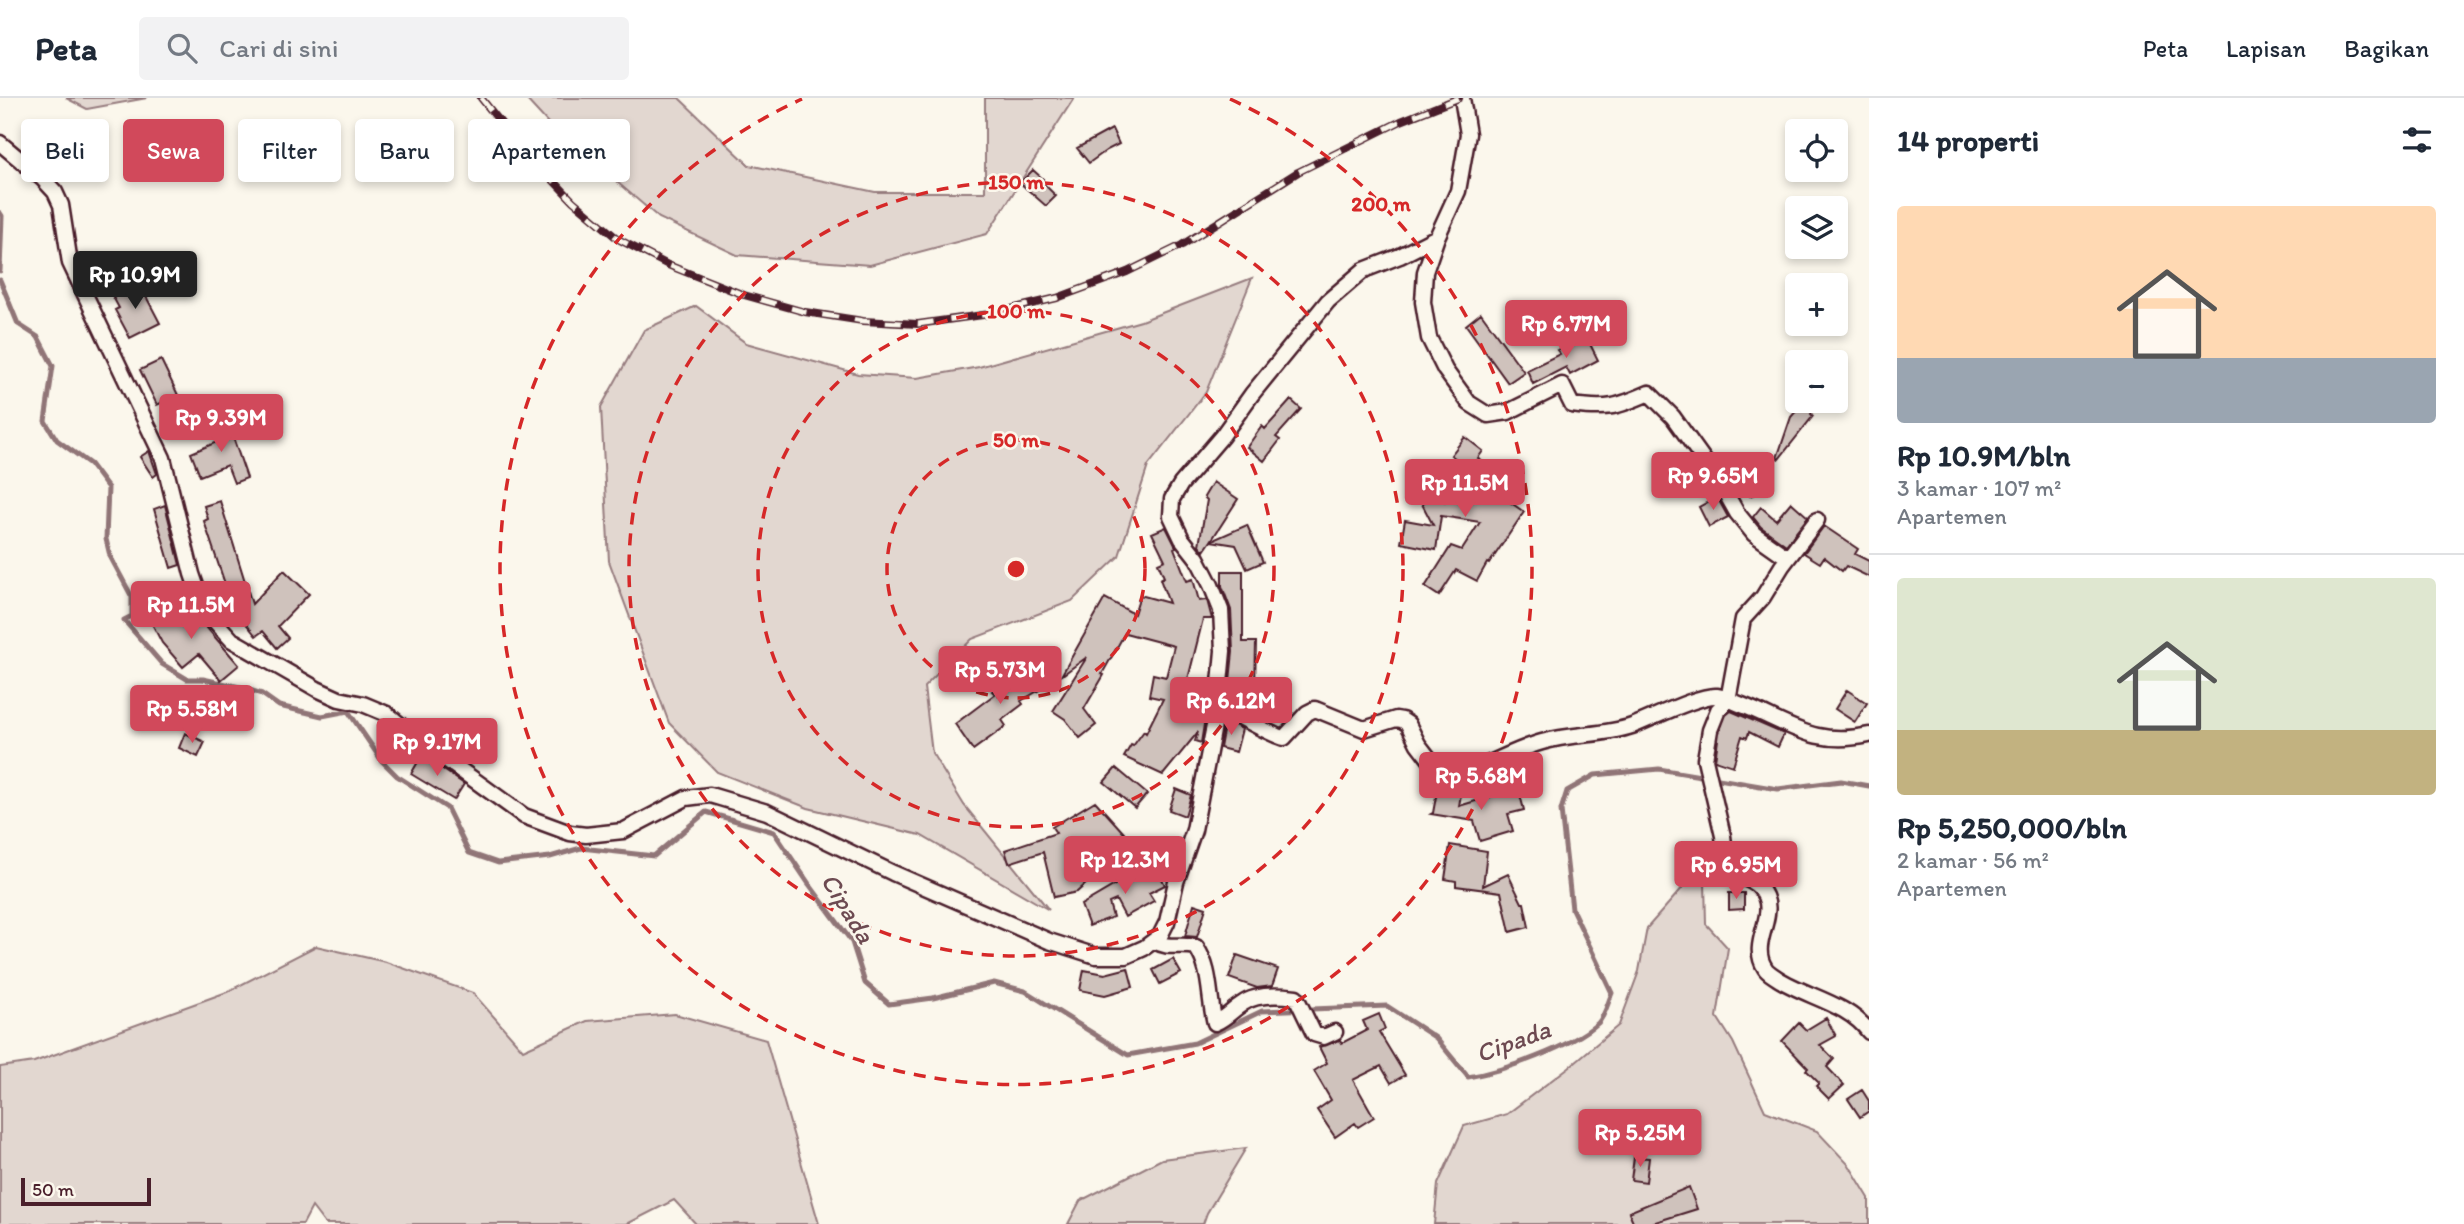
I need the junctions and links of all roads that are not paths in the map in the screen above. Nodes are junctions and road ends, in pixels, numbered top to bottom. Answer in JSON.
{"nodes":[{"id":1,"x":1462,"y":98,"type":"edge"},
{"id":2,"x":0,"y":143,"type":"edge"},
{"id":3,"x":1437,"y":237,"type":"junction"},
{"id":4,"x":1817,"y":520,"type":"dead end"},
{"id":5,"x":1788,"y":558,"type":"junction"},
{"id":6,"x":1728,"y":700,"type":"junction"},
{"id":7,"x":1217,"y":705,"type":"junction"},
{"id":8,"x":1869,"y":735,"type":"edge"},
{"id":9,"x":1154,"y":941,"type":"junction"},
{"id":10,"x":1335,"y":1032,"type":"dead end"},
{"id":11,"x":1869,"y":1032,"type":"edge"}],
"edges":[{"from":1,"to":3,"type":"street"},
{"from":2,"to":9,"type":"street"},
{"from":3,"to":5,"type":"street"},
{"from":3,"to":7,"type":"street"},
{"from":4,"to":5,"type":"street"},
{"from":5,"to":6,"type":"street"},
{"from":6,"to":7,"type":"street"},
{"from":6,"to":8,"type":"street"},
{"from":6,"to":11,"type":"street"},
{"from":7,"to":9,"type":"street"},
{"from":9,"to":10,"type":"street"}]}
